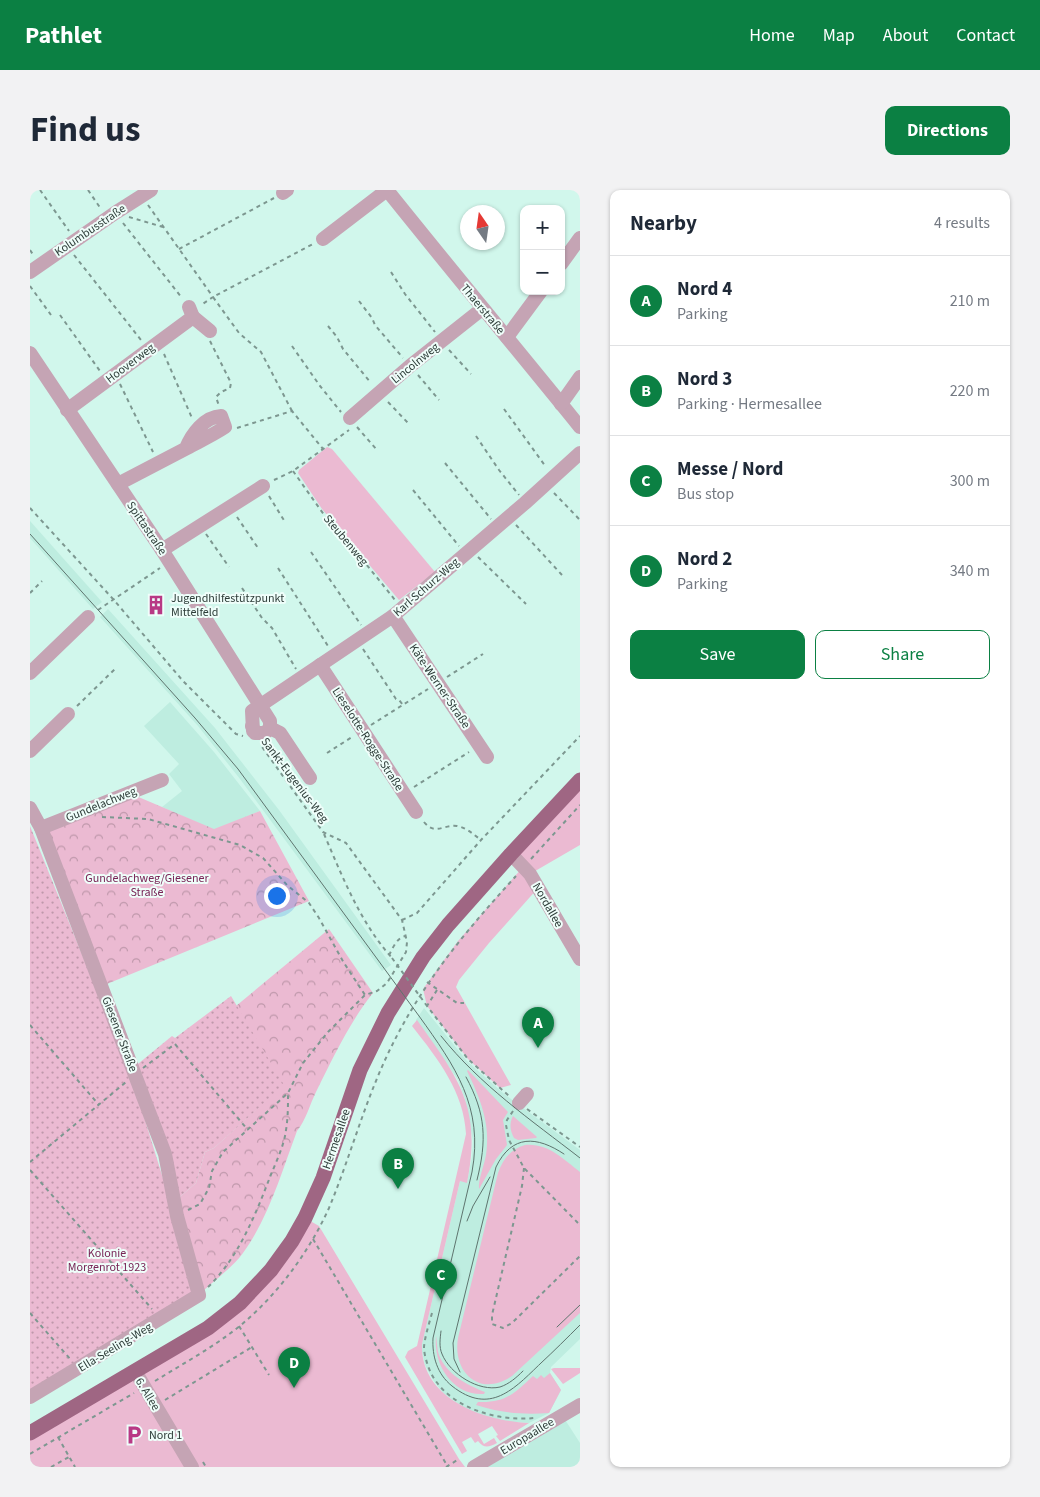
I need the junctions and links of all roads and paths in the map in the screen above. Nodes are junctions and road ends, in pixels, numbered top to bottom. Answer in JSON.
{"nodes":[{"id":1,"x":40,"y":190,"type":"edge"},
{"id":2,"x":88,"y":190,"type":"edge"},
{"id":3,"x":387,"y":190,"type":"edge"},
{"id":4,"x":285,"y":192,"type":"edge"},
{"id":5,"x":146,"y":193,"type":"edge"},
{"id":6,"x":111,"y":215,"type":"junction"},
{"id":7,"x":164,"y":227,"type":"junction"},
{"id":8,"x":580,"y":238,"type":"edge"},
{"id":9,"x":323,"y":239,"type":"joint"},
{"id":10,"x":71,"y":243,"type":"junction"},
{"id":11,"x":179,"y":249,"type":"junction"},
{"id":12,"x":565,"y":259,"type":"edge"},
{"id":13,"x":30,"y":272,"type":"edge"},
{"id":14,"x":391,"y":272,"type":"dead end"},
{"id":15,"x":30,"y":286,"type":"edge"},
{"id":16,"x":538,"y":295,"type":"edge"},
{"id":17,"x":214,"y":297,"type":"junction"},
{"id":18,"x":359,"y":301,"type":"dead end"},
{"id":19,"x":482,"y":309,"type":"junction"},
{"id":20,"x":51,"y":315,"type":"dead end"},
{"id":21,"x":60,"y":315,"type":"dead end"},
{"id":22,"x":197,"y":318,"type":"junction"},
{"id":23,"x":328,"y":326,"type":"dead end"},
{"id":24,"x":507,"y":337,"type":"junction"},
{"id":25,"x":442,"y":341,"type":"junction"},
{"id":26,"x":154,"y":346,"type":"junction"},
{"id":27,"x":292,"y":346,"type":"dead end"},
{"id":28,"x":30,"y":353,"type":"edge"},
{"id":29,"x":410,"y":366,"type":"junction"},
{"id":30,"x":471,"y":374,"type":"dead end"},
{"id":31,"x":580,"y":377,"type":"edge"},
{"id":32,"x":111,"y":378,"type":"junction"},
{"id":33,"x":379,"y":392,"type":"junction"},
{"id":34,"x":440,"y":400,"type":"dead end"},
{"id":35,"x":561,"y":404,"type":"junction"},
{"id":36,"x":504,"y":409,"type":"dead end"},
{"id":37,"x":67,"y":410,"type":"junction"},
{"id":38,"x":292,"y":411,"type":"junction"},
{"id":39,"x":350,"y":418,"type":"junction"},
{"id":40,"x":223,"y":421,"type":"junction"},
{"id":41,"x":409,"y":424,"type":"dead end"},
{"id":42,"x":580,"y":428,"type":"edge"},
{"id":43,"x":197,"y":430,"type":"junction"},
{"id":44,"x":476,"y":436,"type":"dead end"},
{"id":45,"x":186,"y":448,"type":"junction"},
{"id":46,"x":323,"y":449,"type":"junction"},
{"id":47,"x":378,"y":450,"type":"dead end"},
{"id":48,"x":580,"y":453,"type":"edge"},
{"id":49,"x":158,"y":463,"type":"junction"},
{"id":50,"x":445,"y":463,"type":"dead end"},
{"id":51,"x":293,"y":471,"type":"junction"},
{"id":52,"x":549,"y":481,"type":"junction"},
{"id":53,"x":118,"y":484,"type":"junction"},
{"id":54,"x":262,"y":486,"type":"junction"},
{"id":55,"x":413,"y":490,"type":"dead end"},
{"id":56,"x":525,"y":503,"type":"junction"},
{"id":57,"x":230,"y":506,"type":"junction"},
{"id":58,"x":30,"y":508,"type":"edge"},
{"id":59,"x":508,"y":517,"type":"junction"},
{"id":60,"x":580,"y":520,"type":"edge"},
{"id":61,"x":285,"y":522,"type":"dead end"},
{"id":62,"x":200,"y":525,"type":"junction"},
{"id":63,"x":497,"y":527,"type":"junction"},
{"id":64,"x":258,"y":548,"type":"dead end"},
{"id":65,"x":162,"y":550,"type":"junction"},
{"id":66,"x":467,"y":551,"type":"junction"},
{"id":67,"x":311,"y":552,"type":"dead end"},
{"id":68,"x":163,"y":567,"type":"dead end"},
{"id":69,"x":228,"y":568,"type":"dead end"},
{"id":70,"x":278,"y":568,"type":"dead end"},
{"id":71,"x":562,"y":575,"type":"dead end"},
{"id":72,"x":42,"y":581,"type":"dead end"},
{"id":73,"x":242,"y":588,"type":"dead end"},
{"id":74,"x":30,"y":593,"type":"edge"},
{"id":75,"x":113,"y":599,"type":"junction"},
{"id":76,"x":526,"y":604,"type":"dead end"},
{"id":77,"x":397,"y":612,"type":"junction"},
{"id":78,"x":88,"y":617,"type":"joint"},
{"id":79,"x":362,"y":638,"type":"junction"},
{"id":80,"x":483,"y":654,"type":"dead end"},
{"id":81,"x":334,"y":656,"type":"junction"},
{"id":82,"x":320,"y":665,"type":"junction"},
{"id":83,"x":117,"y":667,"type":"dead end"},
{"id":84,"x":30,"y":673,"type":"edge"},
{"id":85,"x":301,"y":678,"type":"junction"},
{"id":86,"x":438,"y":683,"type":"junction"},
{"id":87,"x":403,"y":705,"type":"junction"},
{"id":88,"x":260,"y":706,"type":"junction"},
{"id":89,"x":68,"y":714,"type":"joint"},
{"id":90,"x":270,"y":728,"type":"junction"},
{"id":91,"x":363,"y":730,"type":"junction"},
{"id":92,"x":252,"y":731,"type":"junction"},
{"id":93,"x":580,"y":736,"type":"edge"},
{"id":94,"x":30,"y":751,"type":"edge"},
{"id":95,"x":483,"y":751,"type":"joint"},
{"id":96,"x":327,"y":753,"type":"dead end"},
{"id":97,"x":310,"y":778,"type":"dead end"},
{"id":98,"x":162,"y":780,"type":"dead end"},
{"id":99,"x":580,"y":780,"type":"edge"},
{"id":100,"x":404,"y":794,"type":"junction"},
{"id":101,"x":30,"y":808,"type":"edge"},
{"id":102,"x":90,"y":809,"type":"junction"},
{"id":103,"x":416,"y":812,"type":"joint"},
{"id":104,"x":41,"y":828,"type":"junction"},
{"id":105,"x":323,"y":832,"type":"junction"},
{"id":106,"x":481,"y":840,"type":"junction"},
{"id":107,"x":511,"y":854,"type":"junction"},
{"id":108,"x":402,"y":920,"type":"junction"},
{"id":109,"x":406,"y":936,"type":"junction"},
{"id":110,"x":389,"y":955,"type":"junction"},
{"id":111,"x":580,"y":960,"type":"edge"},
{"id":112,"x":427,"y":982,"type":"dead end"},
{"id":113,"x":437,"y":990,"type":"junction"},
{"id":114,"x":366,"y":995,"type":"junction"},
{"id":115,"x":464,"y":1003,"type":"dead end"},
{"id":116,"x":428,"y":1006,"type":"junction"},
{"id":117,"x":30,"y":1025,"type":"edge"},
{"id":118,"x":136,"y":1074,"type":"junction"},
{"id":119,"x":288,"y":1093,"type":"junction"},
{"id":120,"x":523,"y":1099,"type":"junction"},
{"id":121,"x":99,"y":1105,"type":"junction"},
{"id":122,"x":248,"y":1130,"type":"junction"},
{"id":123,"x":580,"y":1147,"type":"edge"},
{"id":124,"x":30,"y":1162,"type":"edge"},
{"id":125,"x":524,"y":1168,"type":"junction"},
{"id":126,"x":30,"y":1170,"type":"edge"},
{"id":127,"x":177,"y":1216,"type":"junction"},
{"id":128,"x":580,"y":1225,"type":"edge"},
{"id":129,"x":313,"y":1239,"type":"dead end"},
{"id":130,"x":580,"y":1256,"type":"edge"},
{"id":131,"x":198,"y":1296,"type":"junction"},
{"id":132,"x":30,"y":1313,"type":"edge"},
{"id":133,"x":432,"y":1314,"type":"dead end"},
{"id":134,"x":161,"y":1319,"type":"junction"},
{"id":135,"x":239,"y":1326,"type":"dead end"},
{"id":136,"x":252,"y":1347,"type":"junction"},
{"id":137,"x":79,"y":1369,"type":"junction"},
{"id":138,"x":135,"y":1371,"type":"junction"},
{"id":139,"x":269,"y":1375,"type":"dead end"},
{"id":140,"x":30,"y":1397,"type":"edge"},
{"id":141,"x":165,"y":1400,"type":"dead end"},
{"id":142,"x":580,"y":1405,"type":"edge"},
{"id":143,"x":537,"y":1417,"type":"dead end"},
{"id":144,"x":30,"y":1433,"type":"edge"},
{"id":145,"x":58,"y":1437,"type":"dead end"},
{"id":146,"x":69,"y":1456,"type":"junction"},
{"id":147,"x":459,"y":1459,"type":"dead end"},
{"id":148,"x":51,"y":1467,"type":"edge"},
{"id":149,"x":75,"y":1467,"type":"edge"},
{"id":150,"x":192,"y":1467,"type":"edge"},
{"id":151,"x":447,"y":1467,"type":"edge"},
{"id":152,"x":474,"y":1467,"type":"edge"}],
"edges":[{"from":1,"to":10,"type":"path"},
{"from":2,"to":6,"type":"path"},
{"from":3,"to":9,"type":"street"},
{"from":3,"to":19,"type":"street","name":"Thaerstraße"},
{"from":4,"to":11,"type":"path"},
{"from":5,"to":6,"type":"street","name":"Kolumbusstraße"},
{"from":5,"to":7,"type":"path"},
{"from":6,"to":7,"type":"path"},
{"from":6,"to":10,"type":"street","name":"Kolumbusstraße"},
{"from":6,"to":22,"type":"path"},
{"from":7,"to":11,"type":"path"},
{"from":8,"to":12,"type":"street"},
{"from":9,"to":17,"type":"path"},
{"from":10,"to":13,"type":"street","name":"Kolumbusstraße"},
{"from":10,"to":26,"type":"path"},
{"from":11,"to":17,"type":"path"},
{"from":14,"to":25,"type":"path"},
{"from":15,"to":20,"type":"path"},
{"from":16,"to":24,"type":"street"},
{"from":17,"to":22,"type":"path"},
{"from":17,"to":38,"type":"path"},
{"from":18,"to":29,"type":"path"},
{"from":19,"to":24,"type":"street","name":"Thaerstraße"},
{"from":19,"to":25,"type":"street","name":"Lincolnweg"},
{"from":21,"to":32,"type":"path"},
{"from":22,"to":26,"type":"street","name":"Hooverweg"},
{"from":22,"to":40,"type":"path"},
{"from":23,"to":33,"type":"path"},
{"from":24,"to":35,"type":"street","name":"Thaerstraße"},
{"from":25,"to":29,"type":"street","name":"Lincolnweg"},
{"from":25,"to":30,"type":"path"},
{"from":26,"to":32,"type":"street","name":"Hooverweg"},
{"from":26,"to":43,"type":"path"},
{"from":27,"to":39,"type":"path"},
{"from":28,"to":37,"type":"street","name":"Spittastraße"},
{"from":29,"to":33,"type":"street","name":"Lincolnweg"},
{"from":29,"to":34,"type":"path"},
{"from":31,"to":35,"type":"street"},
{"from":32,"to":37,"type":"street","name":"Hooverweg"},
{"from":32,"to":49,"type":"path"},
{"from":33,"to":39,"type":"street","name":"Lincolnweg"},
{"from":33,"to":41,"type":"path"},
{"from":35,"to":42,"type":"street","name":"Thaerstraße"},
{"from":36,"to":52,"type":"path"},
{"from":37,"to":53,"type":"street","name":"Spittastraße"},
{"from":38,"to":40,"type":"path"},
{"from":38,"to":46,"type":"path"},
{"from":39,"to":46,"type":"path"},
{"from":39,"to":47,"type":"path"},
{"from":40,"to":43,"type":"street"},
{"from":40,"to":45,"type":"street"},
{"from":43,"to":45,"type":"street"},
{"from":44,"to":56,"type":"path"},
{"from":45,"to":49,"type":"street"},
{"from":46,"to":51,"type":"path"},
{"from":48,"to":52,"type":"street","name":"Karl-Schurz-Weg"},
{"from":49,"to":53,"type":"street"},
{"from":50,"to":63,"type":"path"},
{"from":51,"to":54,"type":"path"},
{"from":51,"to":77,"type":"path","name":"Steubenweg"},
{"from":52,"to":56,"type":"street","name":"Karl-Schurz-Weg"},
{"from":52,"to":60,"type":"path"},
{"from":53,"to":65,"type":"street","name":"Spittastraße"},
{"from":54,"to":57,"type":"street"},
{"from":54,"to":61,"type":"path"},
{"from":55,"to":66,"type":"path"},
{"from":56,"to":59,"type":"street","name":"Karl-Schurz-Weg"},
{"from":57,"to":62,"type":"street"},
{"from":57,"to":64,"type":"path"},
{"from":58,"to":75,"type":"path","name":"Sankt-Eugenius-Weg"},
{"from":59,"to":63,"type":"street","name":"Karl-Schurz-Weg"},
{"from":59,"to":71,"type":"path"},
{"from":62,"to":65,"type":"street"},
{"from":62,"to":69,"type":"path"},
{"from":63,"to":66,"type":"street","name":"Karl-Schurz-Weg"},
{"from":65,"to":88,"type":"street","name":"Spittastraße"},
{"from":66,"to":76,"type":"path"},
{"from":66,"to":77,"type":"street","name":"Karl-Schurz-Weg"},
{"from":67,"to":79,"type":"path"},
{"from":68,"to":75,"type":"path"},
{"from":70,"to":81,"type":"path"},
{"from":72,"to":74,"type":"path"},
{"from":73,"to":85,"type":"path"},
{"from":75,"to":78,"type":"path"},
{"from":75,"to":92,"type":"path","name":"Sankt-Eugenius-Weg"},
{"from":77,"to":79,"type":"street","name":"Karl-Schurz-Weg"},
{"from":77,"to":86,"type":"street","name":"Käte-Werner-Straße"},
{"from":78,"to":84,"type":"street"},
{"from":79,"to":81,"type":"street","name":"Karl-Schurz-Weg"},
{"from":79,"to":87,"type":"path"},
{"from":80,"to":86,"type":"path"},
{"from":81,"to":82,"type":"street","name":"Karl-Schurz-Weg"},
{"from":82,"to":85,"type":"street","name":"Karl-Schurz-Weg"},
{"from":82,"to":91,"type":"street","name":"Lieselotte-Rogge-Straße"},
{"from":83,"to":89,"type":"path"},
{"from":85,"to":88,"type":"street","name":"Karl-Schurz-Weg"},
{"from":86,"to":87,"type":"path"},
{"from":86,"to":95,"type":"street","name":"Käte-Werner-Straße"},
{"from":87,"to":91,"type":"path"},
{"from":88,"to":90,"type":"street","name":"Spittastraße"},
{"from":88,"to":92,"type":"street"},
{"from":89,"to":94,"type":"street"},
{"from":90,"to":92,"type":"street"},
{"from":90,"to":97,"type":"street"},
{"from":91,"to":96,"type":"path"},
{"from":91,"to":100,"type":"street","name":"Lieselotte-Rogge-Straße"},
{"from":92,"to":105,"type":"path","name":"Sankt-Eugenius-Weg"},
{"from":93,"to":106,"type":"path"},
{"from":95,"to":100,"type":"path"},
{"from":98,"to":102,"type":"street","name":"Gundelachweg"},
{"from":99,"to":107,"type":"main road","name":"Hermesallee"},
{"from":100,"to":103,"type":"street","name":"Lieselotte-Rogge-Straße"},
{"from":101,"to":104,"type":"street","name":"Giesener Straße"},
{"from":102,"to":104,"type":"street","name":"Gundelachweg"},
{"from":102,"to":114,"type":"path"},
{"from":103,"to":106,"type":"path"},
{"from":104,"to":118,"type":"street","name":"Giesener Straße"},
{"from":105,"to":108,"type":"path","name":"Sankt-Eugenius-Weg"},
{"from":105,"to":110,"type":"path"},
{"from":106,"to":108,"type":"path"},
{"from":107,"to":111,"type":"street","name":"Nordallee"},
{"from":107,"to":138,"type":"main road","name":"Hermesallee"},
{"from":108,"to":109,"type":"path","name":"Sankt-Eugenius-Weg"},
{"from":109,"to":110,"type":"path"},
{"from":109,"to":114,"type":"path","name":"Sankt-Eugenius-Weg"},
{"from":110,"to":116,"type":"path","bridge":true},
{"from":112,"to":113,"type":"path"},
{"from":113,"to":115,"type":"path"},
{"from":113,"to":116,"type":"path"},
{"from":114,"to":119,"type":"path","name":"Sankt-Eugenius-Weg"},
{"from":116,"to":120,"type":"path"},
{"from":117,"to":121,"type":"path"},
{"from":118,"to":121,"type":"path"},
{"from":118,"to":122,"type":"path"},
{"from":118,"to":127,"type":"street","name":"Giesener Straße"},
{"from":119,"to":122,"type":"path","name":"Sankt-Eugenius-Weg"},
{"from":119,"to":131,"type":"path"},
{"from":120,"to":123,"type":"path"},
{"from":120,"to":125,"type":"path"},
{"from":121,"to":124,"type":"path"},
{"from":122,"to":127,"type":"path","name":"Sankt-Eugenius-Weg"},
{"from":125,"to":128,"type":"path"},
{"from":125,"to":130,"type":"path"},
{"from":126,"to":134,"type":"path"},
{"from":127,"to":131,"type":"street","name":"Giesener Straße"},
{"from":129,"to":151,"type":"path"},
{"from":131,"to":134,"type":"street","name":"Ella-Seeling-Weg"},
{"from":132,"to":137,"type":"path"},
{"from":133,"to":143,"type":"path"},
{"from":134,"to":137,"type":"street","name":"Ella-Seeling-Weg"},
{"from":135,"to":136,"type":"path"},
{"from":136,"to":139,"type":"path"},
{"from":136,"to":141,"type":"path"},
{"from":137,"to":140,"type":"street","name":"Ella-Seeling-Weg"},
{"from":138,"to":144,"type":"main road","name":"Hermesallee"},
{"from":138,"to":150,"type":"street","name":"6. Allee"},
{"from":142,"to":152,"type":"street","name":"Europaallee"},
{"from":145,"to":146,"type":"path"},
{"from":146,"to":148,"type":"path"},
{"from":146,"to":149,"type":"path"},
{"from":147,"to":151,"type":"path"}]}
